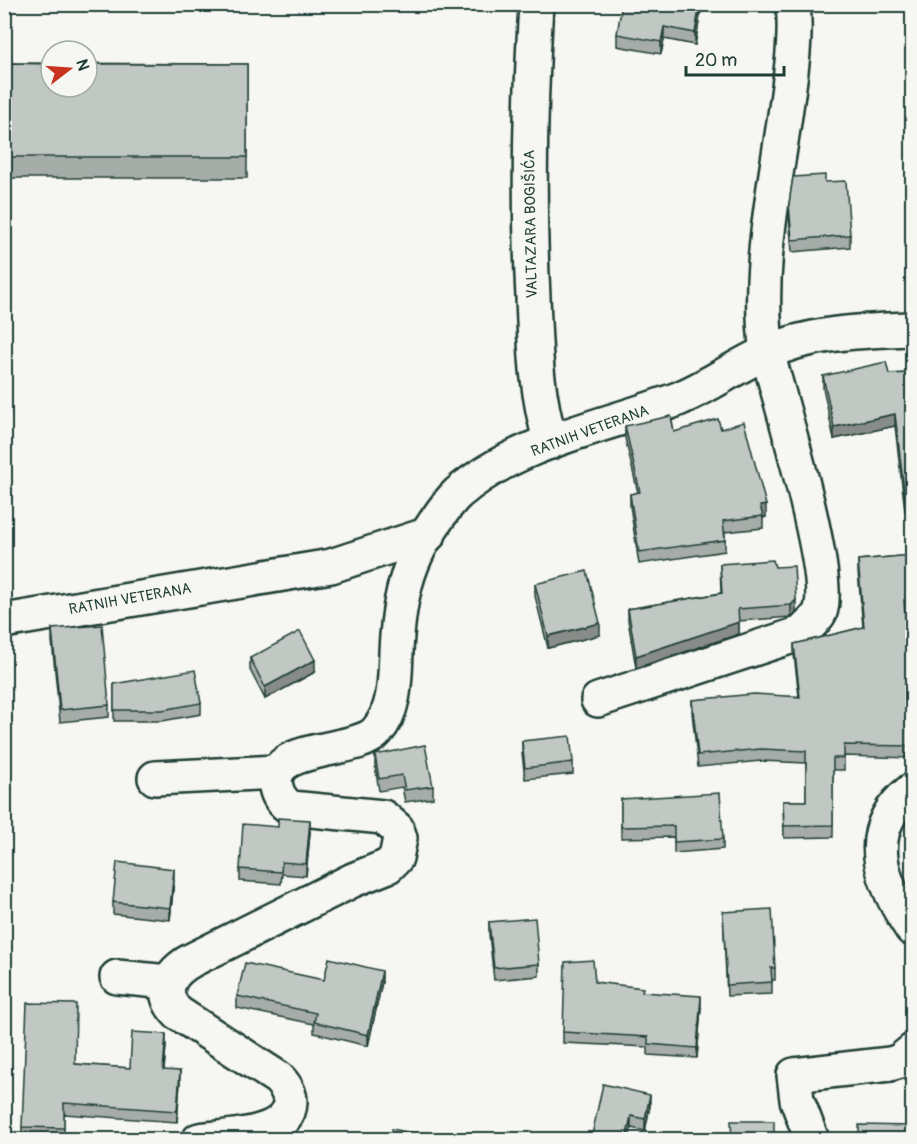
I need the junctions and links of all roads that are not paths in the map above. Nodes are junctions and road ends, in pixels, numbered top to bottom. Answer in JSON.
{"nodes":[{"id":1,"x":536,"y":4,"type":"edge"},
{"id":2,"x":793,"y":4,"type":"edge"},
{"id":3,"x":912,"y":328,"type":"edge"},
{"id":4,"x":767,"y":352,"type":"junction"},
{"id":5,"x":551,"y":442,"type":"junction"},
{"id":6,"x":429,"y":534,"type":"junction"},
{"id":7,"x":4,"y":621,"type":"edge"},
{"id":8,"x":598,"y":700,"type":"dead end"},
{"id":9,"x":277,"y":772,"type":"junction"},
{"id":10,"x":155,"y":778,"type":"dead end"},
{"id":11,"x":912,"y":790,"type":"edge"},
{"id":12,"x":912,"y":929,"type":"edge"},
{"id":13,"x":117,"y":977,"type":"dead end"},
{"id":14,"x":168,"y":982,"type":"junction"},
{"id":15,"x":912,"y":1051,"type":"edge"},
{"id":16,"x":199,"y":1140,"type":"edge"},
{"id":17,"x":812,"y":1140,"type":"edge"}],
"edges":[{"from":1,"to":5,"type":"street","name":"VALTAZARA BOGIŠIĆA"},
{"from":2,"to":4,"type":"street"},
{"from":3,"to":4,"type":"street","name":"RATNIH VETERANA"},
{"from":4,"to":5,"type":"street","name":"RATNIH VETERANA"},
{"from":4,"to":8,"type":"street"},
{"from":5,"to":6,"type":"street","name":"RATNIH VETERANA"},
{"from":6,"to":7,"type":"street","name":"RATNIH VETERANA"},
{"from":6,"to":9,"type":"street"},
{"from":9,"to":10,"type":"street"},
{"from":9,"to":14,"type":"street"},
{"from":11,"to":12,"type":"street"},
{"from":13,"to":14,"type":"street"},
{"from":14,"to":16,"type":"street"},
{"from":15,"to":17,"type":"street"}]}
